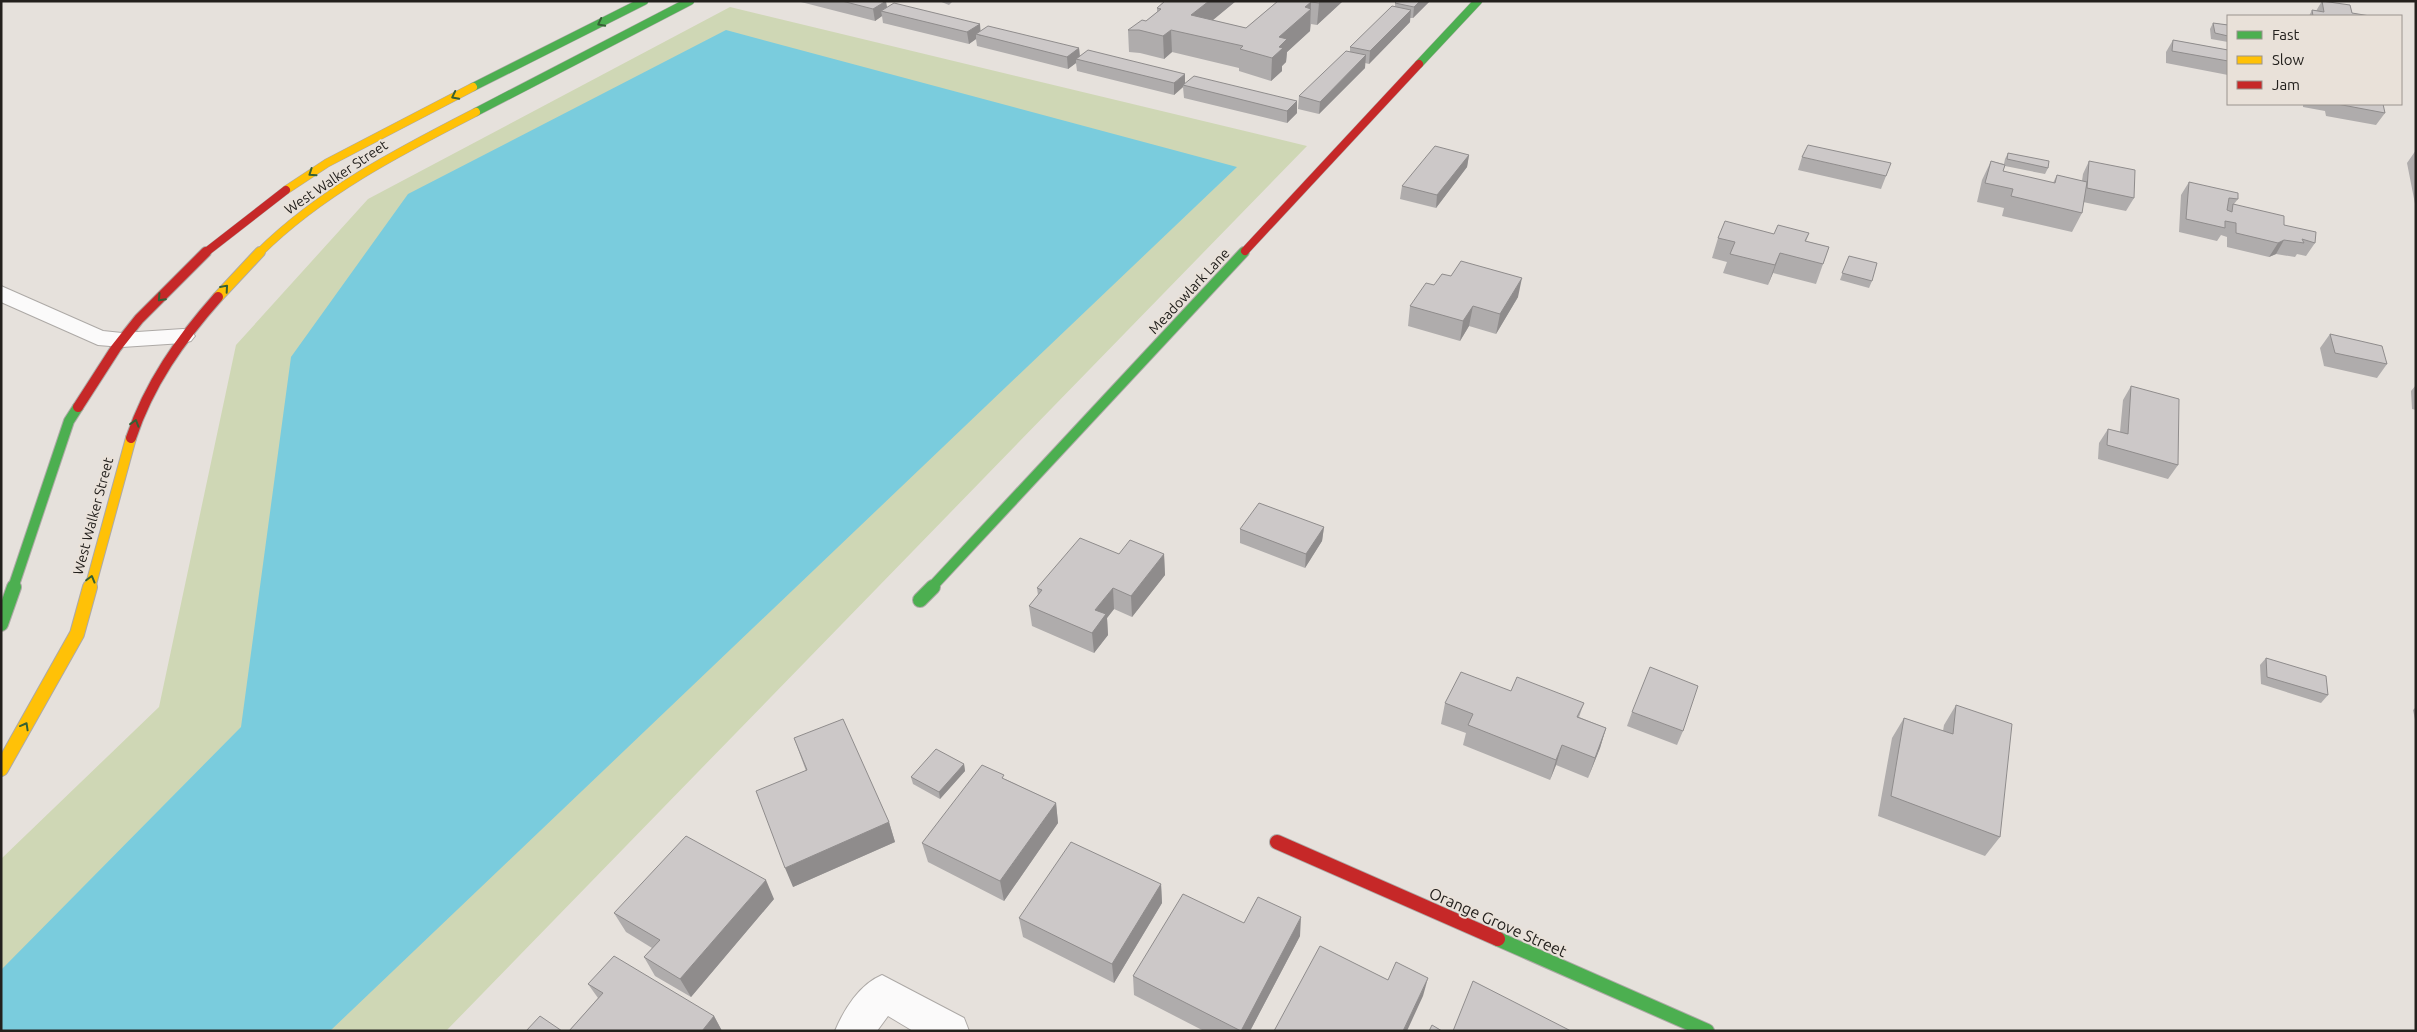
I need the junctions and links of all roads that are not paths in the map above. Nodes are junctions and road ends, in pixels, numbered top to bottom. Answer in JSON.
{"nodes":[{"id":1,"x":644,"y":1,"type":"edge"},
{"id":2,"x":690,"y":1,"type":"edge"},
{"id":3,"x":1478,"y":1,"type":"edge"},
{"id":4,"x":1,"y":293,"type":"edge"},
{"id":5,"x":183,"y":336,"type":"junction"},
{"id":6,"x":122,"y":340,"type":"junction"},
{"id":7,"x":920,"y":600,"type":"dead end"},
{"id":8,"x":1,"y":624,"type":"edge"},
{"id":9,"x":1,"y":769,"type":"edge"},
{"id":10,"x":1277,"y":842,"type":"dead end"},
{"id":11,"x":854,"y":1031,"type":"edge"},
{"id":12,"x":950,"y":1031,"type":"edge"},
{"id":13,"x":1707,"y":1031,"type":"edge"}],
"edges":[{"from":1,"to":6,"type":"street","name":"West Walker Street","one_way":true},
{"from":5,"to":2,"type":"street","name":"West Walker Street","one_way":true},
{"from":3,"to":7,"type":"street","name":"Meadowlark Lane"},
{"from":4,"to":6,"type":"street"},
{"from":5,"to":6,"type":"street"},
{"from":9,"to":5,"type":"street","name":"West Walker Street","one_way":true},
{"from":6,"to":8,"type":"street","name":"West Walker Street"},
{"from":10,"to":13,"type":"street","name":"Orange Grove Street"},
{"from":11,"to":12,"type":"street"}]}
